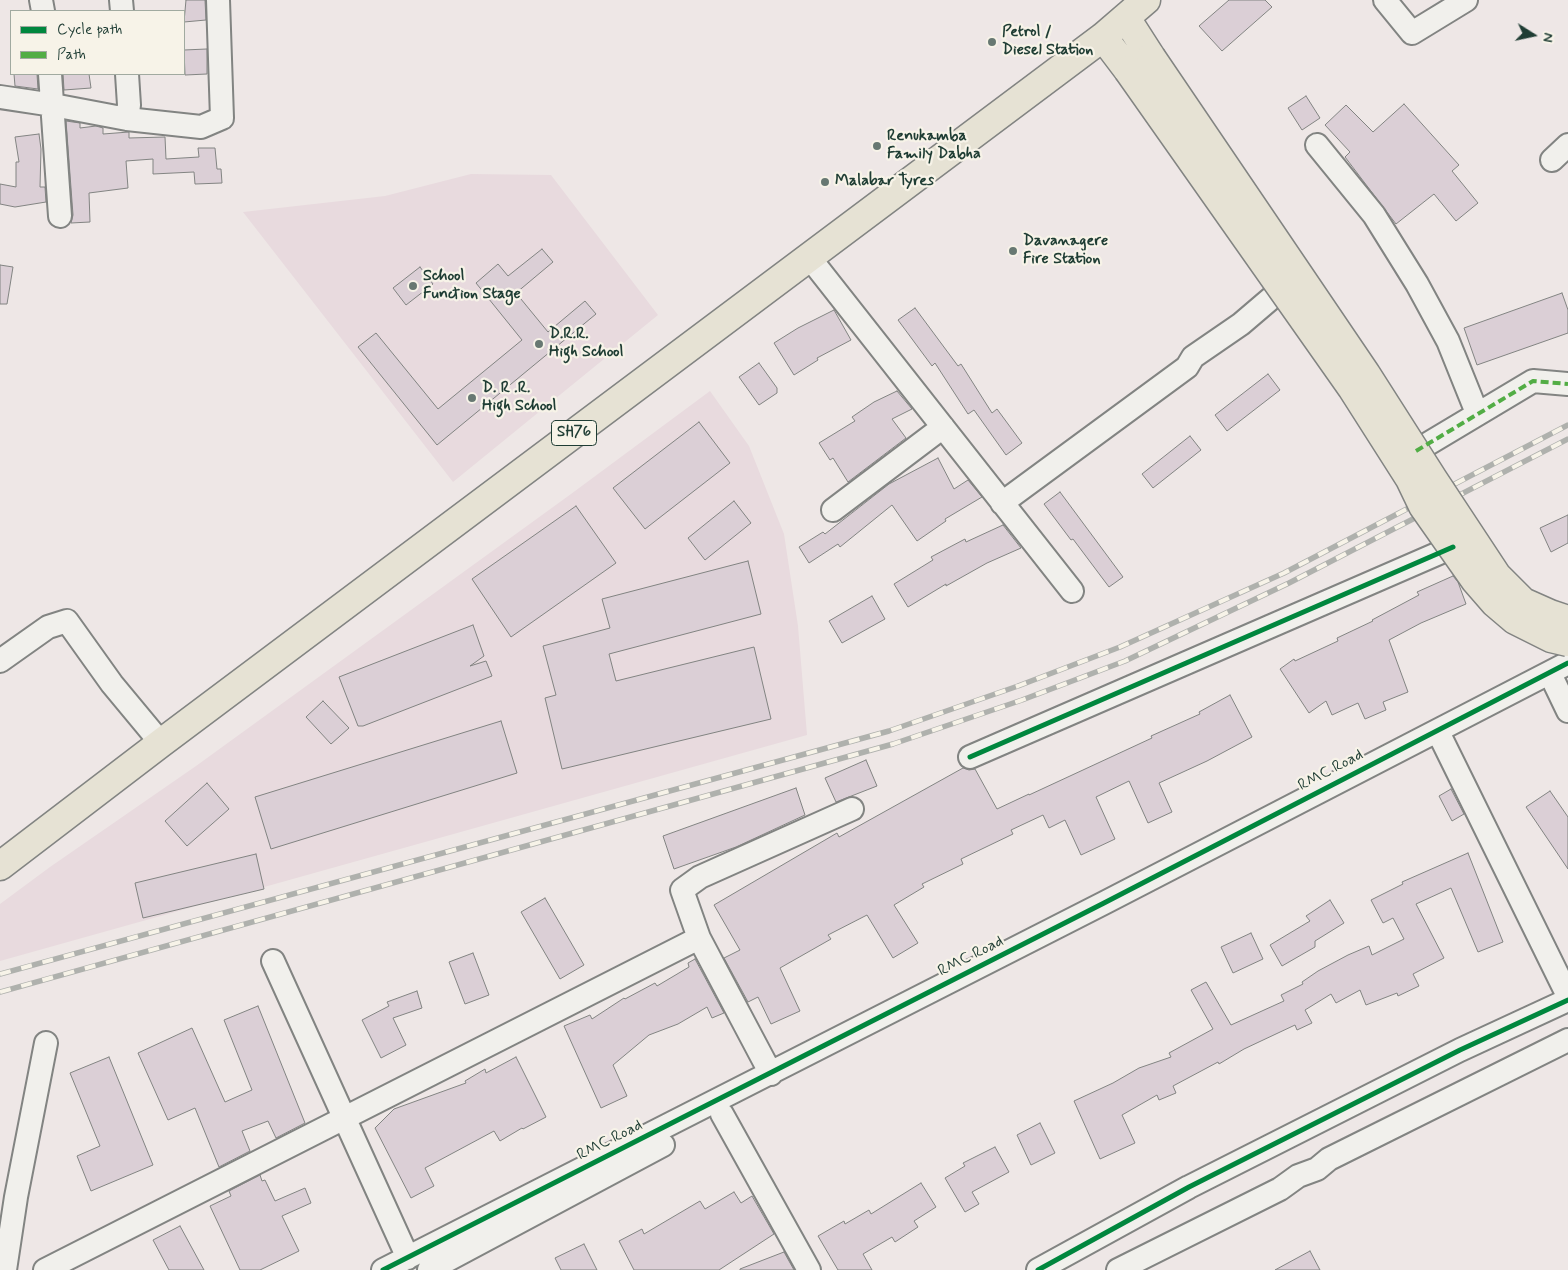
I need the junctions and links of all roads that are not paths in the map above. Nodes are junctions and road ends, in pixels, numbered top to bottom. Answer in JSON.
{"nodes":[{"id":1,"x":218,"y":0,"type":"edge"},
{"id":2,"x":1146,"y":0,"type":"edge"},
{"id":3,"x":1385,"y":0,"type":"edge"},
{"id":4,"x":1466,"y":0,"type":"edge"},
{"id":5,"x":1126,"y":18,"type":"junction"},
{"id":6,"x":1102,"y":37,"type":"junction"},
{"id":7,"x":1139,"y":63,"type":"junction"},
{"id":8,"x":50,"y":75,"type":"edge"},
{"id":9,"x":127,"y":75,"type":"edge"},
{"id":10,"x":0,"y":98,"type":"edge"},
{"id":11,"x":53,"y":105,"type":"junction"},
{"id":12,"x":127,"y":120,"type":"junction"},
{"id":13,"x":1317,"y":145,"type":"dead end"},
{"id":14,"x":60,"y":216,"type":"dead end"},
{"id":15,"x":809,"y":257,"type":"junction"},
{"id":16,"x":1282,"y":289,"type":"junction"},
{"id":17,"x":1568,"y":384,"type":"edge"},
{"id":18,"x":1477,"y":414,"type":"junction"},
{"id":19,"x":943,"y":426,"type":"junction"},
{"id":20,"x":1416,"y":451,"type":"junction"},
{"id":21,"x":1002,"y":503,"type":"junction"},
{"id":22,"x":833,"y":510,"type":"dead end"},
{"id":23,"x":1453,"y":547,"type":"junction"},
{"id":24,"x":1072,"y":591,"type":"dead end"},
{"id":25,"x":1568,"y":620,"type":"edge"},
{"id":26,"x":1568,"y":642,"type":"edge"},
{"id":27,"x":0,"y":661,"type":"edge"},
{"id":28,"x":1568,"y":663,"type":"edge"},
{"id":29,"x":1562,"y":681,"type":"edge"},
{"id":30,"x":1568,"y":711,"type":"edge"},
{"id":31,"x":1442,"y":740,"type":"junction"},
{"id":32,"x":161,"y":743,"type":"junction"},
{"id":33,"x":970,"y":757,"type":"dead end"},
{"id":34,"x":852,"y":809,"type":"dead end"},
{"id":35,"x":1,"y":864,"type":"edge"},
{"id":36,"x":700,"y":938,"type":"junction"},
{"id":37,"x":272,"y":961,"type":"dead end"},
{"id":38,"x":1568,"y":998,"type":"edge"},
{"id":39,"x":1568,"y":1040,"type":"edge"},
{"id":40,"x":46,"y":1043,"type":"dead end"},
{"id":41,"x":771,"y":1074,"type":"junction"},
{"id":42,"x":722,"y":1114,"type":"junction"},
{"id":43,"x":345,"y":1118,"type":"junction"},
{"id":44,"x":408,"y":1258,"type":"junction"},
{"id":45,"x":4,"y":1270,"type":"edge"},
{"id":46,"x":45,"y":1270,"type":"edge"},
{"id":47,"x":383,"y":1270,"type":"edge"},
{"id":48,"x":429,"y":1270,"type":"edge"},
{"id":49,"x":810,"y":1270,"type":"edge"},
{"id":50,"x":1038,"y":1270,"type":"edge"},
{"id":51,"x":1118,"y":1270,"type":"edge"}],
"edges":[{"from":1,"to":12,"type":"street"},
{"from":2,"to":5,"type":"main road","number":"SH76"},
{"from":3,"to":4,"type":"street"},
{"from":5,"to":6,"type":"main road","number":"SH76"},
{"from":5,"to":7,"type":"main road"},
{"from":6,"to":7,"type":"main road"},
{"from":6,"to":15,"type":"main road","number":"SH76"},
{"from":7,"to":16,"type":"main road","bridge":true},
{"from":7,"to":20,"type":"main road","bridge":true},
{"from":8,"to":11,"type":"street"},
{"from":9,"to":12,"type":"street"},
{"from":10,"to":11,"type":"street"},
{"from":11,"to":12,"type":"street"},
{"from":11,"to":14,"type":"street"},
{"from":13,"to":18,"type":"street"},
{"from":15,"to":19,"type":"street"},
{"from":15,"to":32,"type":"main road","number":"SH76"},
{"from":16,"to":21,"type":"street"},
{"from":16,"to":23,"type":"main road","bridge":true},
{"from":17,"to":18,"type":"street"},
{"from":18,"to":20,"type":"street"},
{"from":19,"to":21,"type":"street"},
{"from":19,"to":22,"type":"street"},
{"from":20,"to":25,"type":"main road","bridge":true},
{"from":21,"to":24,"type":"street"},
{"from":23,"to":26,"type":"main road","bridge":true},
{"from":23,"to":33,"type":"street"},
{"from":27,"to":32,"type":"street"},
{"from":28,"to":41,"type":"street","name":"RMC Road"},
{"from":29,"to":30,"type":"street"},
{"from":29,"to":31,"type":"street","name":"RMC Road"},
{"from":31,"to":38,"type":"street"},
{"from":31,"to":42,"type":"street","name":"RMC Road"},
{"from":32,"to":35,"type":"main road","number":"SH76"},
{"from":34,"to":36,"type":"street"},
{"from":36,"to":41,"type":"street"},
{"from":36,"to":43,"type":"street"},
{"from":37,"to":43,"type":"street"},
{"from":38,"to":50,"type":"street"},
{"from":39,"to":51,"type":"street"},
{"from":40,"to":45,"type":"street"},
{"from":41,"to":44,"type":"street","name":"RMC Road"},
{"from":42,"to":48,"type":"street","name":"RMC Road"},
{"from":42,"to":49,"type":"street"},
{"from":43,"to":44,"type":"street"},
{"from":43,"to":46,"type":"street"},
{"from":44,"to":47,"type":"street","name":"RMC Road"}]}
